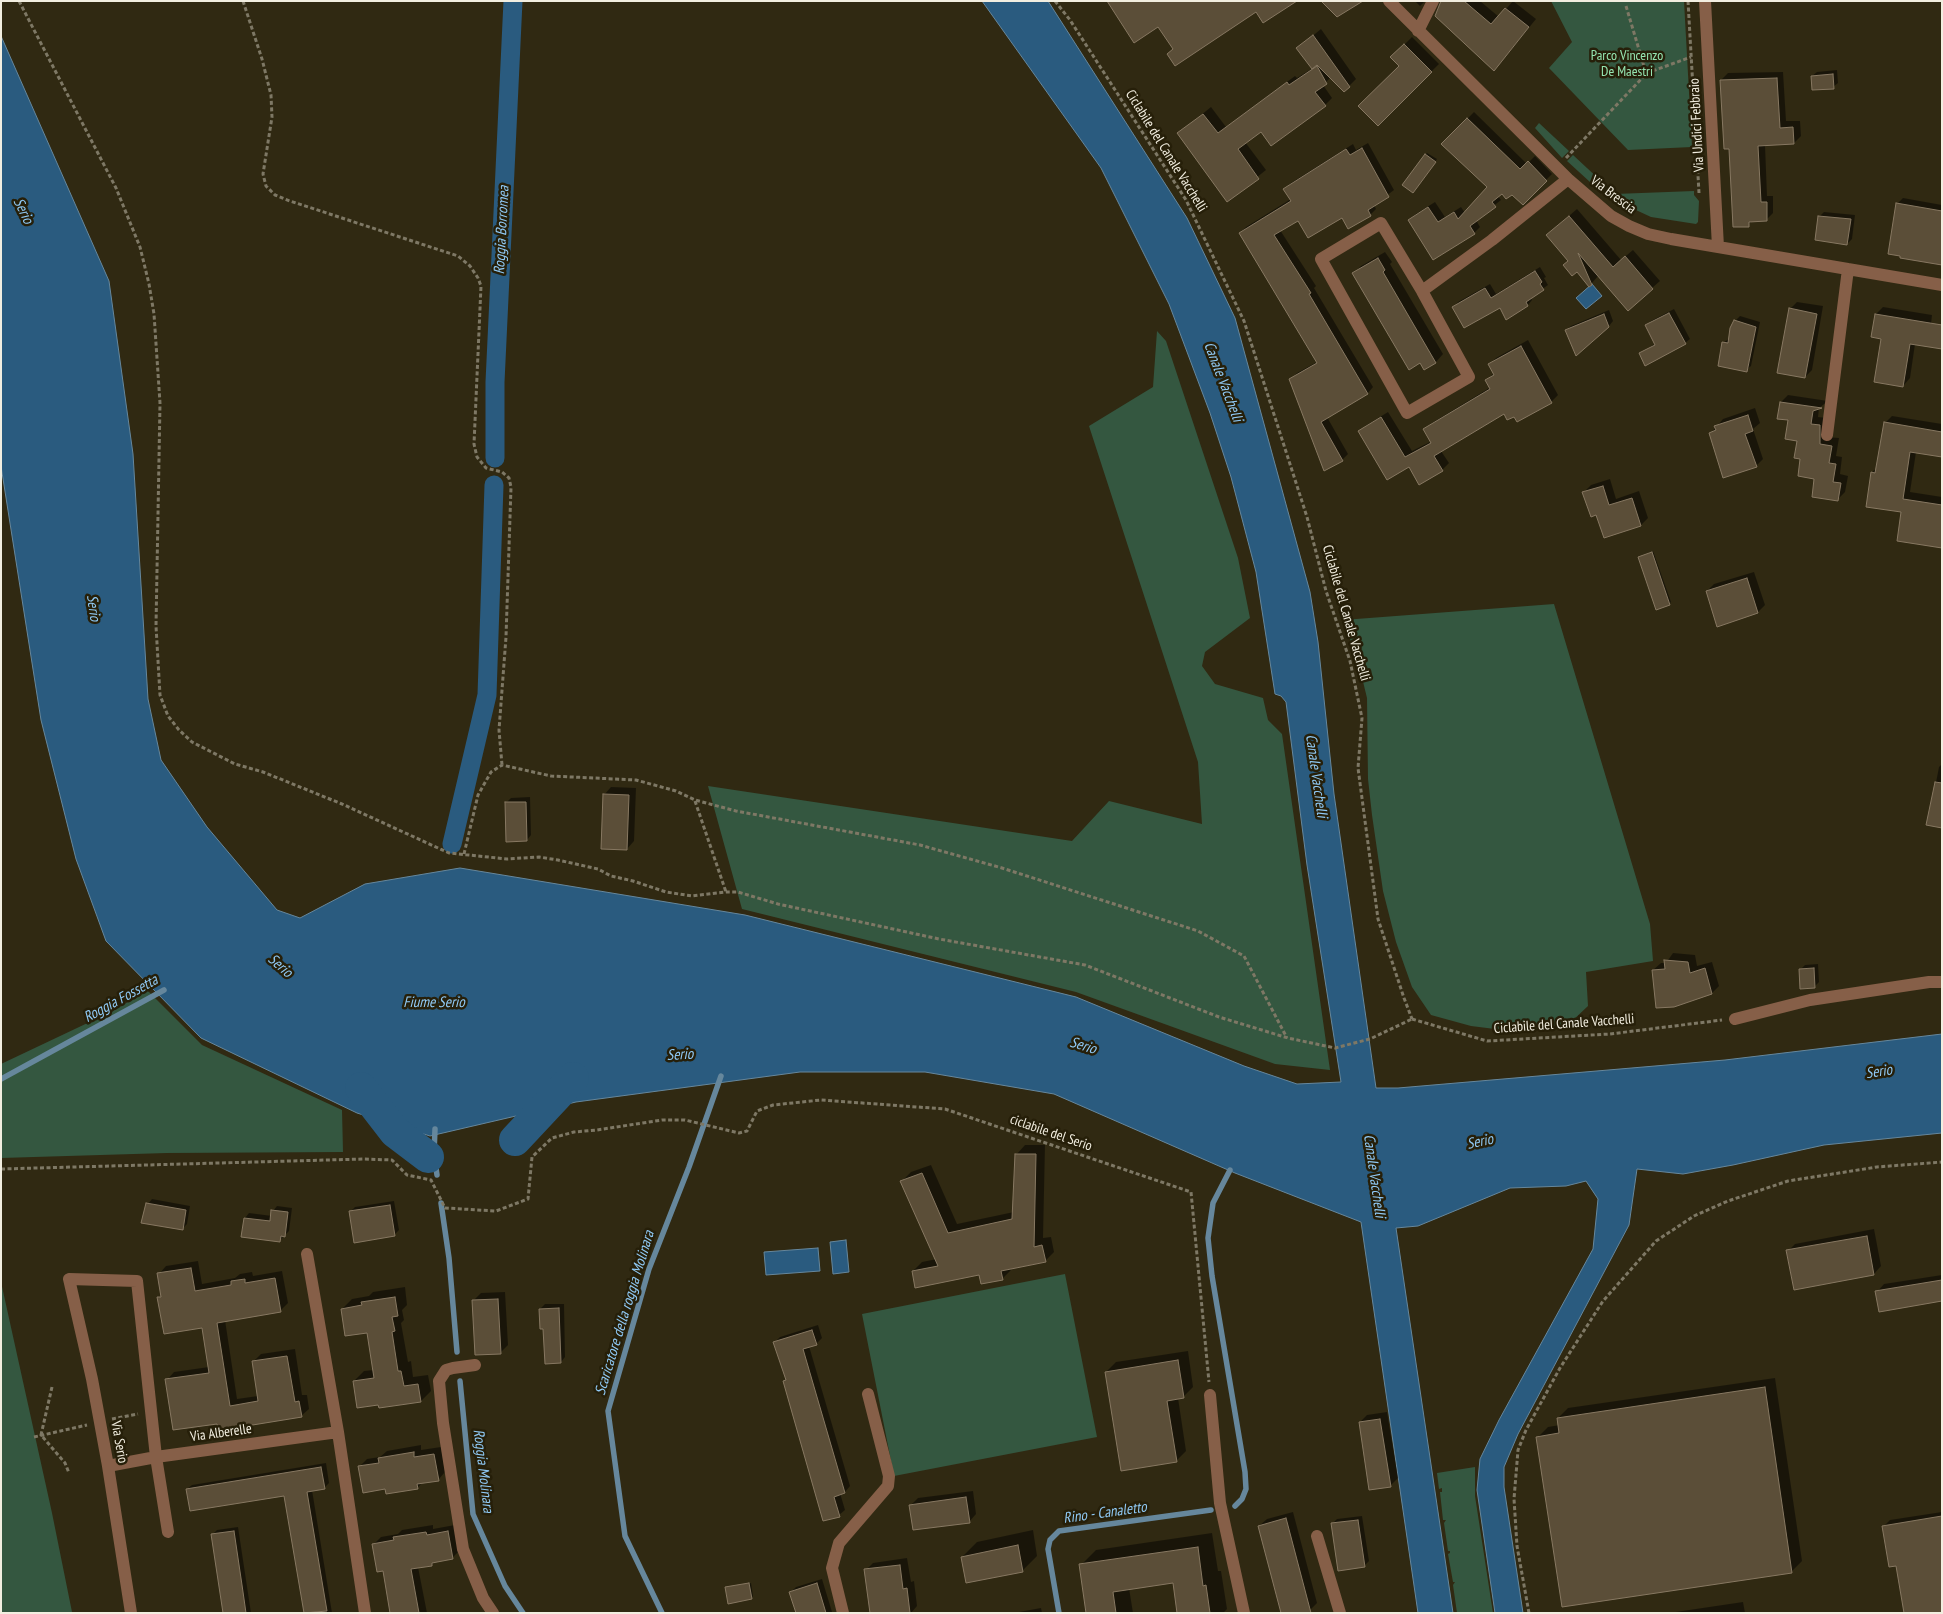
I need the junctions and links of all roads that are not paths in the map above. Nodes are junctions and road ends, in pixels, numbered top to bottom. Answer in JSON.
{"nodes":[{"id":1,"x":1389,"y":1,"type":"edge"},
{"id":2,"x":1433,"y":1,"type":"edge"},
{"id":3,"x":1705,"y":1,"type":"edge"},
{"id":4,"x":1418,"y":30,"type":"junction"},
{"id":5,"x":1568,"y":179,"type":"junction"},
{"id":6,"x":1718,"y":247,"type":"junction"},
{"id":7,"x":1848,"y":269,"type":"junction"},
{"id":8,"x":1942,"y":285,"type":"edge"},
{"id":9,"x":1422,"y":291,"type":"junction"},
{"id":10,"x":1827,"y":435,"type":"dead end"},
{"id":11,"x":1942,"y":982,"type":"edge"},
{"id":12,"x":1735,"y":1019,"type":"road end"},
{"id":13,"x":307,"y":1254,"type":"dead end"},
{"id":14,"x":475,"y":1365,"type":"dead end"},
{"id":15,"x":868,"y":1394,"type":"dead end"},
{"id":16,"x":1210,"y":1395,"type":"road end"},
{"id":17,"x":338,"y":1432,"type":"junction"},
{"id":18,"x":156,"y":1457,"type":"junction"},
{"id":19,"x":108,"y":1466,"type":"junction"},
{"id":20,"x":168,"y":1532,"type":"dead end"},
{"id":21,"x":1317,"y":1536,"type":"dead end"},
{"id":22,"x":131,"y":1613,"type":"edge"},
{"id":23,"x":366,"y":1613,"type":"edge"},
{"id":24,"x":493,"y":1613,"type":"edge"},
{"id":25,"x":843,"y":1613,"type":"edge"},
{"id":26,"x":1244,"y":1613,"type":"edge"},
{"id":27,"x":1340,"y":1613,"type":"edge"}],
"edges":[{"from":1,"to":4,"type":"street","name":"Via Brescia"},
{"from":2,"to":4,"type":"street"},
{"from":3,"to":6,"type":"street","name":"Via Undici Febbraio"},
{"from":4,"to":5,"type":"street","name":"Via Brescia"},
{"from":5,"to":6,"type":"street","name":"Via Brescia"},
{"from":5,"to":9,"type":"street"},
{"from":6,"to":7,"type":"street","name":"Via Brescia"},
{"from":7,"to":8,"type":"street","name":"Via Brescia"},
{"from":7,"to":10,"type":"street"},
{"from":9,"to":9,"type":"street"},
{"from":11,"to":12,"type":"street"},
{"from":13,"to":17,"type":"street"},
{"from":14,"to":24,"type":"street"},
{"from":15,"to":25,"type":"street"},
{"from":16,"to":26,"type":"street"},
{"from":17,"to":18,"type":"street","name":"Via Alberelle"},
{"from":17,"to":23,"type":"street"},
{"from":18,"to":19,"type":"street","name":"Via Alberelle"},
{"from":18,"to":19,"type":"street","name":"Via Serio"},
{"from":18,"to":20,"type":"street"},
{"from":19,"to":22,"type":"street","name":"Via Serio"},
{"from":21,"to":27,"type":"street"}]}
